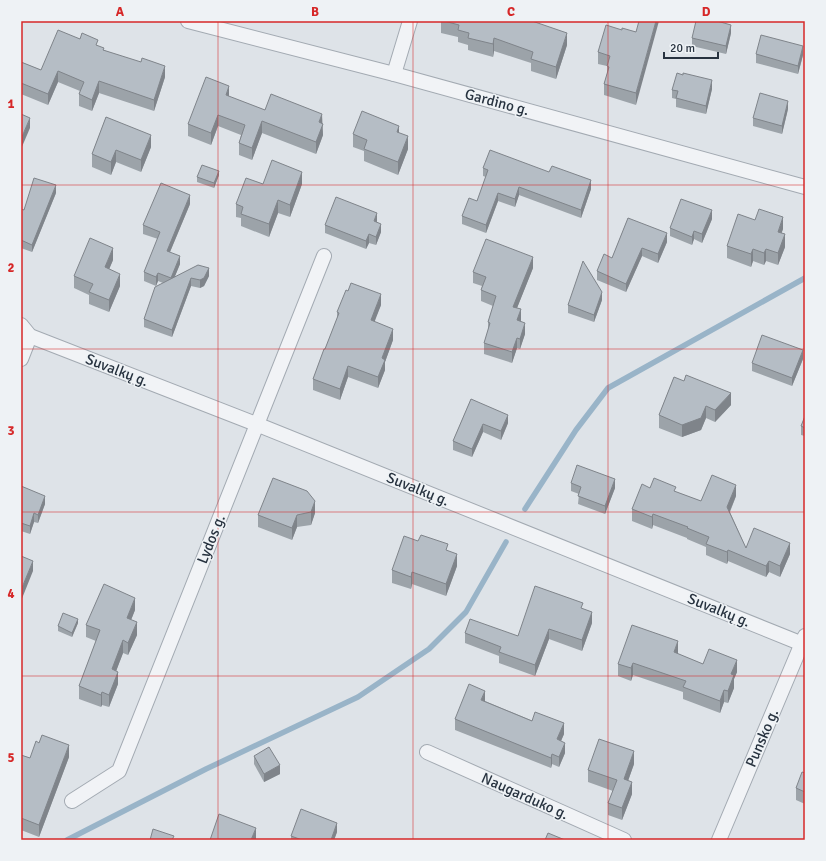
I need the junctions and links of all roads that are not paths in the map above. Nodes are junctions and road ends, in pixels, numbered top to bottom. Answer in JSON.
{"nodes":[{"id":1,"x":188,"y":21,"type":"edge"},
{"id":2,"x":410,"y":21,"type":"edge"},
{"id":3,"x":394,"y":74,"type":"junction"},
{"id":4,"x":805,"y":187,"type":"edge"},
{"id":5,"x":324,"y":256,"type":"dead end"},
{"id":6,"x":21,"y":325,"type":"edge"},
{"id":7,"x":30,"y":336,"type":"junction"},
{"id":8,"x":21,"y":359,"type":"edge"},
{"id":9,"x":256,"y":424,"type":"junction"},
{"id":10,"x":804,"y":641,"type":"edge"},
{"id":11,"x":427,"y":752,"type":"dead end"},
{"id":12,"x":72,"y":801,"type":"dead end"},
{"id":13,"x":624,"y":840,"type":"edge"},
{"id":14,"x":719,"y":840,"type":"edge"}],
"edges":[{"from":1,"to":3,"type":"street","name":"Gardino g."},
{"from":2,"to":3,"type":"street"},
{"from":3,"to":4,"type":"street","name":"Gardino g."},
{"from":5,"to":9,"type":"street","name":"Lydos g."},
{"from":6,"to":7,"type":"street"},
{"from":7,"to":8,"type":"street"},
{"from":7,"to":9,"type":"street","name":"Suvalkų g."},
{"from":9,"to":10,"type":"street","name":"Suvalkų g."},
{"from":9,"to":12,"type":"street","name":"Lydos g."},
{"from":10,"to":14,"type":"street","name":"Punsko g."},
{"from":11,"to":13,"type":"street","name":"Naugarduko g."}]}
